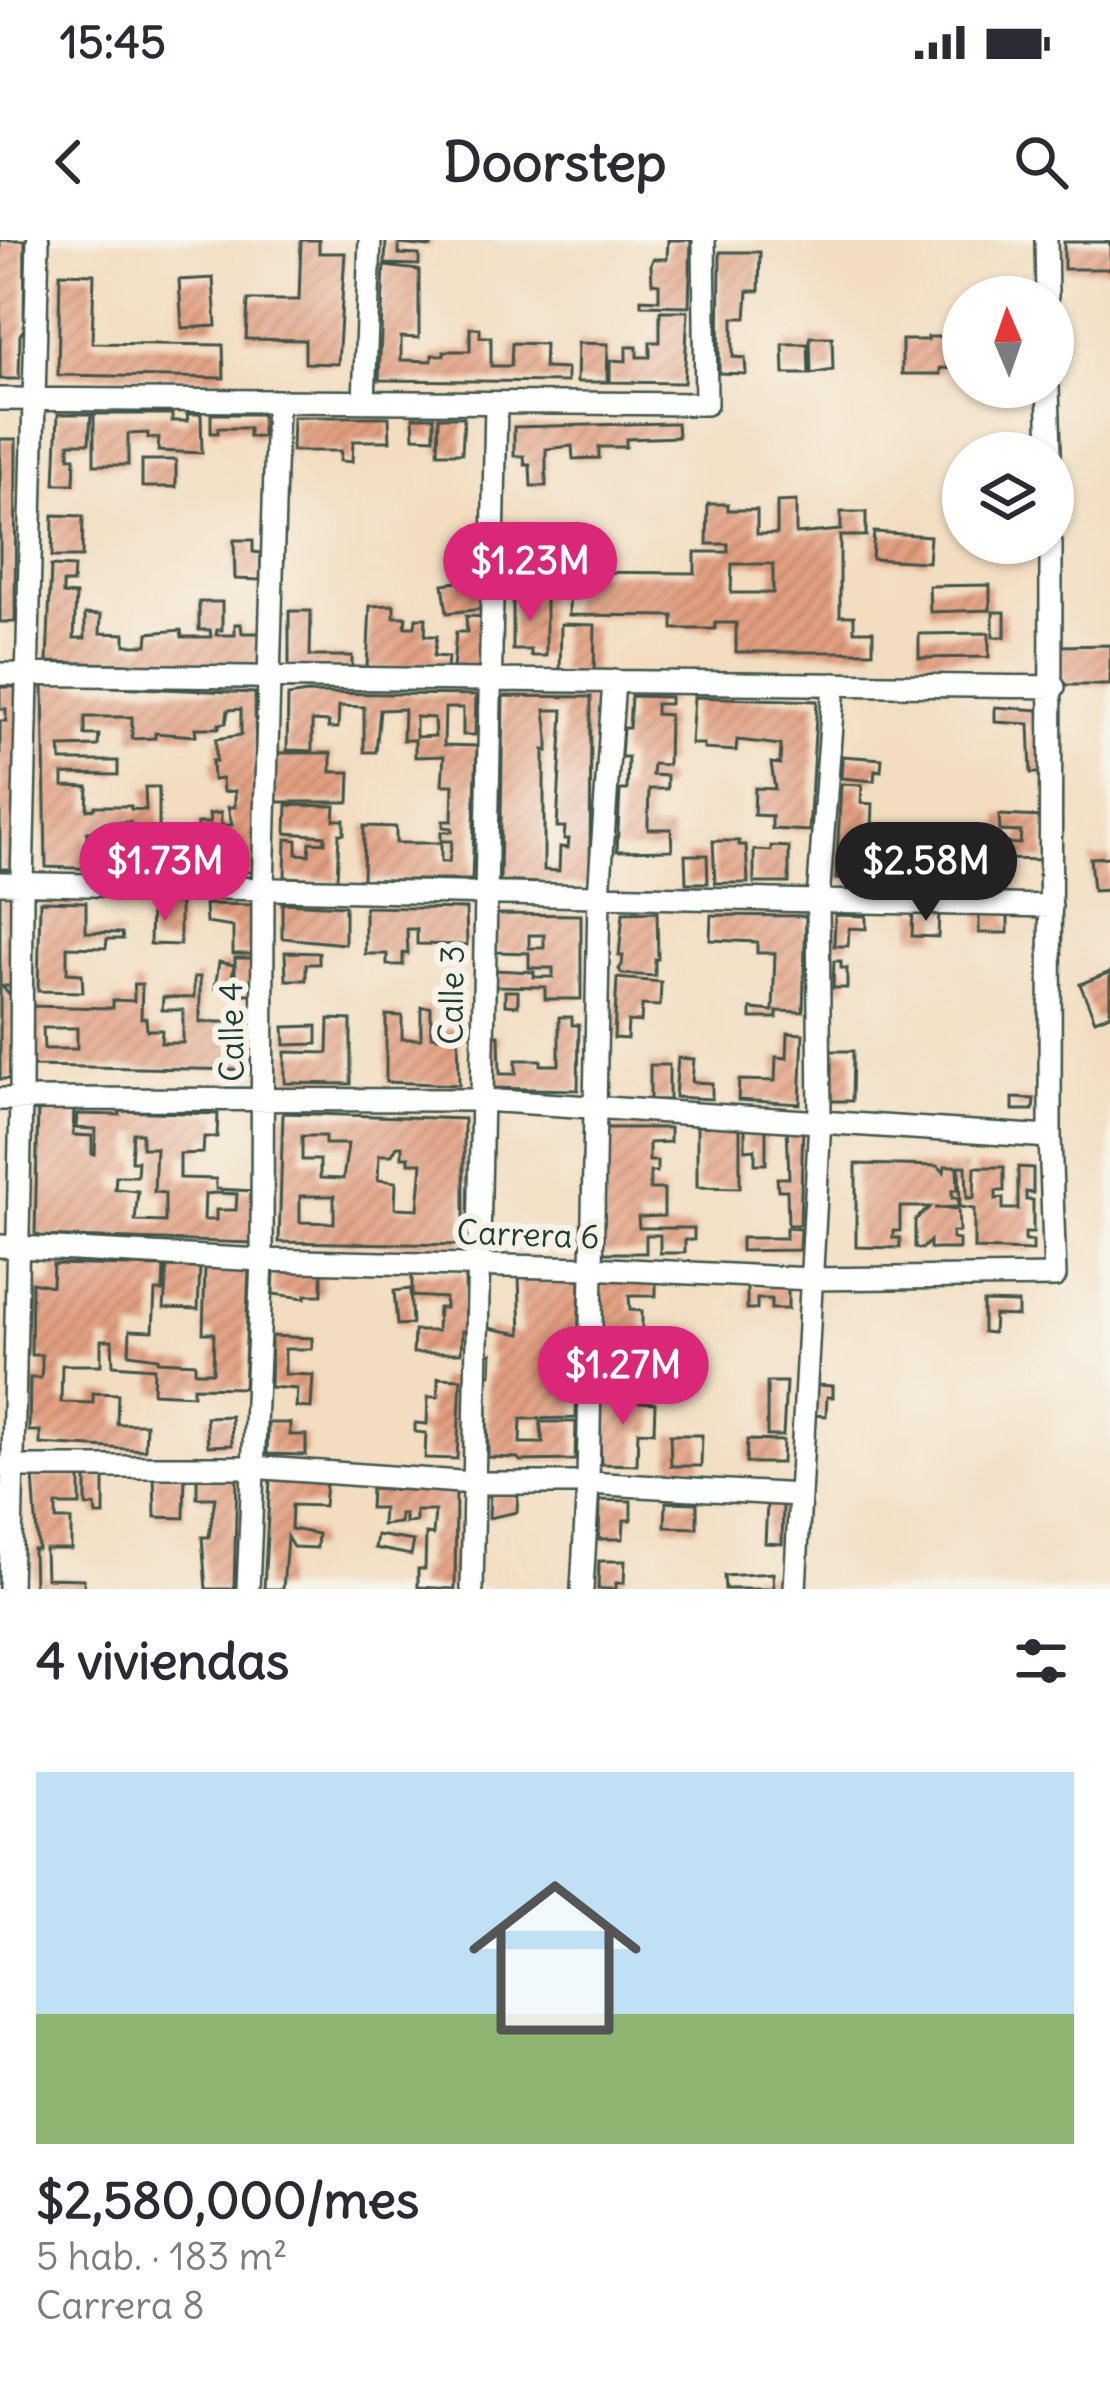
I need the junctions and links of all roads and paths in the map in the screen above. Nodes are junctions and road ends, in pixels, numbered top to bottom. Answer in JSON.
{"nodes":[{"id":1,"x":38,"y":240,"type":"edge"},
{"id":2,"x":370,"y":240,"type":"edge"},
{"id":3,"x":704,"y":240,"type":"edge"},
{"id":4,"x":1046,"y":240,"type":"edge"},
{"id":5,"x":1047,"y":276,"type":"edge"},
{"id":6,"x":0,"y":400,"type":"edge"},
{"id":7,"x":35,"y":400,"type":"junction"},
{"id":8,"x":277,"y":401,"type":"junction"},
{"id":9,"x":364,"y":402,"type":"junction"},
{"id":10,"x":496,"y":403,"type":"junction"},
{"id":11,"x":1051,"y":564,"type":"edge"},
{"id":12,"x":0,"y":674,"type":"edge"},
{"id":13,"x":27,"y":674,"type":"junction"},
{"id":14,"x":269,"y":677,"type":"junction"},
{"id":15,"x":491,"y":680,"type":"junction"},
{"id":16,"x":614,"y":682,"type":"junction"},
{"id":17,"x":835,"y":684,"type":"junction"},
{"id":18,"x":1054,"y":687,"type":"junction"},
{"id":19,"x":11,"y":883,"type":"edge"},
{"id":20,"x":263,"y":889,"type":"junction"},
{"id":21,"x":486,"y":894,"type":"junction"},
{"id":22,"x":599,"y":896,"type":"junction"},
{"id":23,"x":818,"y":901,"type":"junction"},
{"id":24,"x":1051,"y":906,"type":"junction"},
{"id":25,"x":265,"y":1097,"type":"junction"},
{"id":26,"x":11,"y":1098,"type":"edge"},
{"id":27,"x":482,"y":1100,"type":"junction"},
{"id":28,"x":594,"y":1107,"type":"junction"},
{"id":29,"x":820,"y":1119,"type":"junction"},
{"id":30,"x":1050,"y":1137,"type":"junction"},
{"id":31,"x":9,"y":1247,"type":"edge"},
{"id":32,"x":262,"y":1260,"type":"junction"},
{"id":33,"x":478,"y":1265,"type":"junction"},
{"id":34,"x":590,"y":1268,"type":"junction"},
{"id":35,"x":812,"y":1279,"type":"junction"},
{"id":36,"x":7,"y":1467,"type":"edge"},
{"id":37,"x":250,"y":1467,"type":"junction"},
{"id":38,"x":474,"y":1483,"type":"junction"},
{"id":39,"x":588,"y":1483,"type":"junction"},
{"id":40,"x":800,"y":1495,"type":"junction"},
{"id":41,"x":10,"y":1589,"type":"edge"},
{"id":42,"x":248,"y":1589,"type":"edge"},
{"id":43,"x":472,"y":1589,"type":"edge"},
{"id":44,"x":582,"y":1589,"type":"edge"},
{"id":45,"x":795,"y":1589,"type":"edge"}],
"edges":[{"from":1,"to":7,"type":"street"},
{"from":2,"to":9,"type":"street"},
{"from":3,"to":10,"type":"street"},
{"from":4,"to":5,"type":"street"},
{"from":6,"to":7,"type":"street"},
{"from":7,"to":8,"type":"street"},
{"from":7,"to":13,"type":"street"},
{"from":8,"to":9,"type":"street"},
{"from":8,"to":14,"type":"street","name":"Calle 4"},
{"from":9,"to":10,"type":"street"},
{"from":10,"to":15,"type":"street","name":"Calle 3"},
{"from":11,"to":18,"type":"street"},
{"from":12,"to":13,"type":"street"},
{"from":13,"to":14,"type":"street"},
{"from":13,"to":19,"type":"street"},
{"from":14,"to":15,"type":"street"},
{"from":14,"to":20,"type":"street","name":"Calle 4"},
{"from":15,"to":16,"type":"street"},
{"from":15,"to":21,"type":"street","name":"Calle 3"},
{"from":16,"to":17,"type":"street"},
{"from":16,"to":22,"type":"street"},
{"from":17,"to":18,"type":"street"},
{"from":17,"to":23,"type":"street"},
{"from":18,"to":24,"type":"street"},
{"from":19,"to":20,"type":"street"},
{"from":19,"to":26,"type":"street"},
{"from":20,"to":21,"type":"street"},
{"from":20,"to":25,"type":"street","name":"Calle 4"},
{"from":21,"to":22,"type":"street"},
{"from":21,"to":27,"type":"street","name":"Calle 3"},
{"from":22,"to":23,"type":"street"},
{"from":22,"to":28,"type":"street"},
{"from":23,"to":24,"type":"street"},
{"from":23,"to":29,"type":"street"},
{"from":24,"to":30,"type":"street"},
{"from":25,"to":26,"type":"street"},
{"from":25,"to":27,"type":"street"},
{"from":25,"to":32,"type":"street","name":"Calle 4"},
{"from":26,"to":31,"type":"street"},
{"from":27,"to":28,"type":"street"},
{"from":27,"to":33,"type":"street","name":"Calle 3"},
{"from":28,"to":29,"type":"street"},
{"from":28,"to":34,"type":"street"},
{"from":29,"to":30,"type":"street"},
{"from":29,"to":35,"type":"street"},
{"from":30,"to":35,"type":"street","name":"Carrera 6"},
{"from":31,"to":32,"type":"street","name":"Carrera 6"},
{"from":31,"to":36,"type":"street"},
{"from":32,"to":33,"type":"street","name":"Carrera 6"},
{"from":32,"to":37,"type":"street","name":"Calle 4"},
{"from":33,"to":34,"type":"street","name":"Carrera 6"},
{"from":33,"to":38,"type":"street","name":"Calle 3"},
{"from":34,"to":35,"type":"street","name":"Carrera 6"},
{"from":34,"to":39,"type":"street"},
{"from":35,"to":40,"type":"street"},
{"from":36,"to":37,"type":"street"},
{"from":36,"to":41,"type":"street"},
{"from":37,"to":38,"type":"street"},
{"from":37,"to":42,"type":"street","name":"Calle 4"},
{"from":38,"to":39,"type":"street"},
{"from":38,"to":43,"type":"street","name":"Calle 3"},
{"from":39,"to":40,"type":"street"},
{"from":39,"to":44,"type":"street"},
{"from":40,"to":45,"type":"street"}]}
